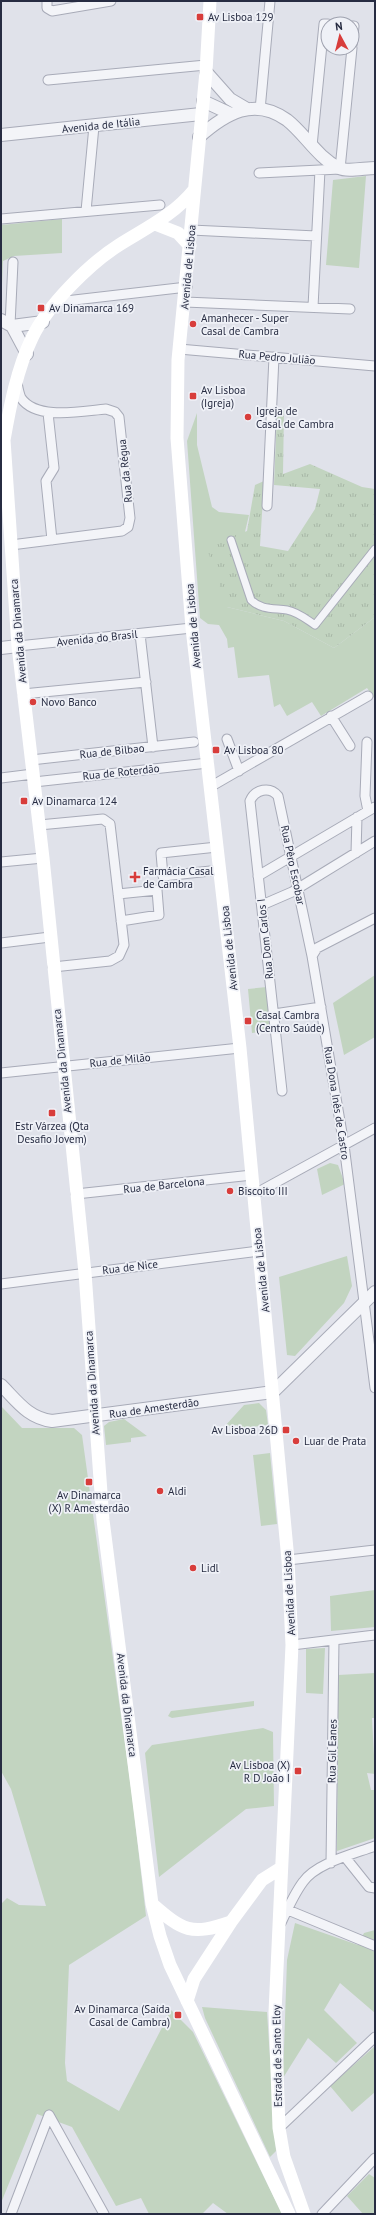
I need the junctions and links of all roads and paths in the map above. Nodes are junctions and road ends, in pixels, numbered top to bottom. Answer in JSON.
{"nodes":[{"id":1,"x":47,"y":1,"type":"edge"},
{"id":2,"x":111,"y":1,"type":"edge"},
{"id":3,"x":210,"y":1,"type":"edge"},
{"id":4,"x":270,"y":1,"type":"edge"},
{"id":5,"x":321,"y":56,"type":"edge"},
{"id":6,"x":351,"y":56,"type":"edge"},
{"id":7,"x":206,"y":68,"type":"junction"},
{"id":8,"x":48,"y":80,"type":"dead end"},
{"id":9,"x":230,"y":99,"type":"junction"},
{"id":10,"x":203,"y":101,"type":"junction"},
{"id":11,"x":247,"y":109,"type":"junction"},
{"id":12,"x":260,"y":110,"type":"junction"},
{"id":13,"x":201,"y":114,"type":"junction"},
{"id":14,"x":231,"y":114,"type":"junction"},
{"id":15,"x":94,"y":126,"type":"junction"},
{"id":16,"x":1,"y":135,"type":"edge"},
{"id":17,"x":199,"y":137,"type":"junction"},
{"id":18,"x":312,"y":146,"type":"junction"},
{"id":19,"x":375,"y":168,"type":"edge"},
{"id":20,"x":340,"y":169,"type":"junction"},
{"id":21,"x":320,"y":170,"type":"junction"},
{"id":22,"x":259,"y":173,"type":"dead end"},
{"id":23,"x":194,"y":190,"type":"junction"},
{"id":24,"x":160,"y":205,"type":"dead end"},
{"id":25,"x":86,"y":211,"type":"junction"},
{"id":26,"x":1,"y":219,"type":"edge"},
{"id":27,"x":155,"y":224,"type":"junction"},
{"id":28,"x":191,"y":230,"type":"junction"},
{"id":29,"x":316,"y":236,"type":"junction"},
{"id":30,"x":190,"y":246,"type":"junction"},
{"id":31,"x":13,"y":262,"type":"dead end"},
{"id":32,"x":187,"y":287,"type":"junction"},
{"id":33,"x":57,"y":302,"type":"junction"},
{"id":34,"x":185,"y":302,"type":"junction"},
{"id":35,"x":313,"y":307,"type":"junction"},
{"id":36,"x":350,"y":309,"type":"dead end"},
{"id":37,"x":43,"y":322,"type":"junction"},
{"id":38,"x":8,"y":324,"type":"edge"},
{"id":39,"x":179,"y":349,"type":"junction"},
{"id":40,"x":27,"y":354,"type":"junction"},
{"id":41,"x":274,"y":357,"type":"junction"},
{"id":42,"x":375,"y":366,"type":"edge"},
{"id":43,"x":17,"y":384,"type":"junction"},
{"id":44,"x":48,"y":413,"type":"junction"},
{"id":45,"x":267,"y":506,"type":"dead end"},
{"id":46,"x":5,"y":519,"type":"edge"},
{"id":47,"x":52,"y":540,"type":"junction"},
{"id":48,"x":231,"y":540,"type":"dead end"},
{"id":49,"x":11,"y":544,"type":"junction"},
{"id":50,"x":375,"y":549,"type":"edge"},
{"id":51,"x":192,"y":628,"type":"junction"},
{"id":52,"x":140,"y":634,"type":"junction"},
{"id":53,"x":18,"y":646,"type":"junction"},
{"id":54,"x":1,"y":648,"type":"edge"},
{"id":55,"x":146,"y":682,"type":"junction"},
{"id":56,"x":23,"y":694,"type":"junction"},
{"id":57,"x":368,"y":696,"type":"dead end"},
{"id":58,"x":331,"y":716,"type":"junction"},
{"id":59,"x":227,"y":739,"type":"dead end"},
{"id":60,"x":194,"y":742,"type":"dead end"},
{"id":61,"x":367,"y":742,"type":"dead end"},
{"id":62,"x":153,"y":746,"type":"junction"},
{"id":63,"x":350,"y":746,"type":"dead end"},
{"id":64,"x":31,"y":760,"type":"junction"},
{"id":65,"x":208,"y":763,"type":"junction"},
{"id":66,"x":239,"y":771,"type":"junction"},
{"id":67,"x":1,"y":778,"type":"edge"},
{"id":68,"x":33,"y":778,"type":"junction"},
{"id":69,"x":210,"y":787,"type":"junction"},
{"id":70,"x":259,"y":791,"type":"joint"},
{"id":71,"x":371,"y":809,"type":"edge"},
{"id":72,"x":357,"y":818,"type":"junction"},
{"id":73,"x":39,"y":825,"type":"junction"},
{"id":74,"x":375,"y":841,"type":"edge"},
{"id":75,"x":217,"y":847,"type":"junction"},
{"id":76,"x":356,"y":853,"type":"junction"},
{"id":77,"x":291,"y":857,"type":"junction"},
{"id":78,"x":42,"y":858,"type":"junction"},
{"id":79,"x":1,"y":862,"type":"edge"},
{"id":80,"x":220,"y":870,"type":"junction"},
{"id":81,"x":163,"y":876,"type":"junction"},
{"id":82,"x":258,"y":876,"type":"junction"},
{"id":83,"x":298,"y":887,"type":"junction"},
{"id":84,"x":157,"y":890,"type":"junction"},
{"id":85,"x":118,"y":894,"type":"junction"},
{"id":86,"x":262,"y":905,"type":"junction"},
{"id":87,"x":375,"y":918,"type":"edge"},
{"id":88,"x":121,"y":921,"type":"junction"},
{"id":89,"x":50,"y":938,"type":"junction"},
{"id":90,"x":1,"y":943,"type":"edge"},
{"id":91,"x":312,"y":956,"type":"junction"},
{"id":92,"x":53,"y":967,"type":"junction"},
{"id":93,"x":321,"y":1007,"type":"junction"},
{"id":94,"x":274,"y":1014,"type":"junction"},
{"id":95,"x":240,"y":1048,"type":"junction"},
{"id":96,"x":63,"y":1066,"type":"junction"},
{"id":97,"x":1,"y":1073,"type":"edge"},
{"id":98,"x":282,"y":1092,"type":"dead end"},
{"id":99,"x":375,"y":1128,"type":"edge"},
{"id":100,"x":344,"y":1145,"type":"junction"},
{"id":101,"x":252,"y":1175,"type":"junction"},
{"id":102,"x":76,"y":1194,"type":"junction"},
{"id":103,"x":253,"y":1195,"type":"junction"},
{"id":104,"x":259,"y":1251,"type":"junction"},
{"id":105,"x":85,"y":1273,"type":"junction"},
{"id":106,"x":1,"y":1284,"type":"edge"},
{"id":107,"x":375,"y":1292,"type":"edge"},
{"id":108,"x":365,"y":1300,"type":"junction"},
{"id":109,"x":1,"y":1385,"type":"edge"},
{"id":110,"x":375,"y":1388,"type":"edge"},
{"id":111,"x":273,"y":1392,"type":"junction"},
{"id":112,"x":94,"y":1417,"type":"junction"},
{"id":113,"x":375,"y":1550,"type":"edge"},
{"id":114,"x":288,"y":1560,"type":"junction"},
{"id":115,"x":375,"y":1635,"type":"edge"},
{"id":116,"x":334,"y":1640,"type":"junction"},
{"id":117,"x":292,"y":1645,"type":"junction"},
{"id":118,"x":375,"y":1846,"type":"edge"},
{"id":119,"x":346,"y":1857,"type":"junction"},
{"id":120,"x":331,"y":1863,"type":"junction"},
{"id":121,"x":281,"y":1868,"type":"junction"},
{"id":122,"x":375,"y":1888,"type":"edge"},
{"id":123,"x":280,"y":1895,"type":"joint"},
{"id":124,"x":152,"y":1904,"type":"junction"},
{"id":125,"x":288,"y":1910,"type":"junction"},
{"id":126,"x":231,"y":1922,"type":"junction"},
{"id":127,"x":279,"y":1926,"type":"junction"},
{"id":128,"x":375,"y":1946,"type":"edge"},
{"id":129,"x":187,"y":2001,"type":"junction"},
{"id":130,"x":375,"y":2037,"type":"edge"},
{"id":131,"x":279,"y":2128,"type":"junction"},
{"id":132,"x":375,"y":2158,"type":"edge"},
{"id":133,"x":11,"y":2214,"type":"edge"},
{"id":134,"x":104,"y":2214,"type":"edge"},
{"id":135,"x":289,"y":2214,"type":"edge"},
{"id":136,"x":304,"y":2214,"type":"edge"},
{"id":137,"x":322,"y":2214,"type":"edge"}],
"edges":[{"from":1,"to":2,"type":"street"},
{"from":3,"to":7,"type":"main road","name":"Avenida de Lisboa"},
{"from":4,"to":12,"type":"street"},
{"from":5,"to":18,"type":"street"},
{"from":6,"to":20,"type":"street"},
{"from":7,"to":8,"type":"street"},
{"from":7,"to":9,"type":"street"},
{"from":7,"to":10,"type":"main road","name":"Avenida de Lisboa"},
{"from":9,"to":10,"type":"street"},
{"from":9,"to":11,"type":"street"},
{"from":10,"to":13,"type":"main road","name":"Avenida de Lisboa"},
{"from":10,"to":14,"type":"street"},
{"from":11,"to":12,"type":"street"},
{"from":11,"to":14,"type":"street"},
{"from":12,"to":18,"type":"street"},
{"from":13,"to":15,"type":"street","name":"Avenida de Itália"},
{"from":13,"to":17,"type":"main road","name":"Avenida de Lisboa"},
{"from":14,"to":17,"type":"street"},
{"from":15,"to":16,"type":"street","name":"Avenida de Itália"},
{"from":15,"to":25,"type":"street"},
{"from":17,"to":23,"type":"main road","name":"Avenida de Lisboa"},
{"from":18,"to":20,"type":"street"},
{"from":19,"to":20,"type":"street"},
{"from":20,"to":21,"type":"street"},
{"from":21,"to":22,"type":"street"},
{"from":21,"to":29,"type":"street"},
{"from":23,"to":27,"type":"main road","name":"Avenida da Dinamarca"},
{"from":23,"to":28,"type":"main road","name":"Avenida de Lisboa"},
{"from":24,"to":25,"type":"street"},
{"from":25,"to":26,"type":"street"},
{"from":27,"to":30,"type":"main road"},
{"from":27,"to":33,"type":"main road","name":"Avenida da Dinamarca"},
{"from":28,"to":29,"type":"street"},
{"from":28,"to":30,"type":"main road","name":"Avenida de Lisboa"},
{"from":29,"to":35,"type":"street"},
{"from":30,"to":32,"type":"main road","name":"Avenida de Lisboa"},
{"from":31,"to":38,"type":"street"},
{"from":32,"to":33,"type":"street"},
{"from":32,"to":34,"type":"main road","name":"Avenida de Lisboa"},
{"from":33,"to":37,"type":"main road","name":"Avenida da Dinamarca"},
{"from":34,"to":35,"type":"street"},
{"from":34,"to":39,"type":"main road","name":"Avenida de Lisboa"},
{"from":35,"to":36,"type":"street"},
{"from":37,"to":38,"type":"street"},
{"from":37,"to":40,"type":"main road","name":"Avenida da Dinamarca"},
{"from":38,"to":40,"type":"street"},
{"from":39,"to":41,"type":"street","name":"Rua Pedro Julião"},
{"from":39,"to":51,"type":"main road","name":"Avenida de Lisboa"},
{"from":40,"to":43,"type":"main road","name":"Avenida da Dinamarca"},
{"from":41,"to":42,"type":"street","name":"Rua Pedro Julião"},
{"from":41,"to":45,"type":"street"},
{"from":43,"to":44,"type":"street","name":"Rua da Régua"},
{"from":43,"to":46,"type":"main road","name":"Avenida da Dinamarca"},
{"from":44,"to":47,"type":"street"},
{"from":44,"to":47,"type":"street","name":"Rua da Régua"},
{"from":46,"to":49,"type":"main road","name":"Avenida da Dinamarca"},
{"from":47,"to":49,"type":"street","name":"Rua da Régua"},
{"from":48,"to":50,"type":"street"},
{"from":49,"to":53,"type":"main road","name":"Avenida da Dinamarca"},
{"from":51,"to":52,"type":"street","name":"Avenida do Brasil"},
{"from":51,"to":65,"type":"main road","name":"Avenida de Lisboa"},
{"from":52,"to":53,"type":"street","name":"Avenida do Brasil"},
{"from":52,"to":55,"type":"street"},
{"from":53,"to":54,"type":"street","name":"Avenida do Brasil"},
{"from":53,"to":56,"type":"main road","name":"Avenida da Dinamarca"},
{"from":55,"to":56,"type":"street"},
{"from":55,"to":62,"type":"street"},
{"from":56,"to":64,"type":"main road","name":"Avenida da Dinamarca"},
{"from":57,"to":58,"type":"street"},
{"from":58,"to":63,"type":"street"},
{"from":58,"to":66,"type":"street"},
{"from":59,"to":66,"type":"street"},
{"from":60,"to":62,"type":"street","name":"Rua de Bilbao"},
{"from":61,"to":71,"type":"street"},
{"from":62,"to":64,"type":"street","name":"Rua de Bilbao"},
{"from":64,"to":68,"type":"main road","name":"Avenida da Dinamarca"},
{"from":65,"to":68,"type":"street","name":"Rua de Roterdão"},
{"from":65,"to":69,"type":"main road","name":"Avenida de Lisboa"},
{"from":66,"to":69,"type":"street"},
{"from":67,"to":68,"type":"street","name":"Rua de Roterdão"},
{"from":68,"to":73,"type":"main road","name":"Avenida da Dinamarca"},
{"from":69,"to":75,"type":"main road","name":"Avenida de Lisboa"},
{"from":70,"to":77,"type":"street","name":"Rua Pêro Escobar"},
{"from":70,"to":82,"type":"street","name":"Rua Dom Carlos I"},
{"from":71,"to":72,"type":"street"},
{"from":72,"to":76,"type":"street"},
{"from":72,"to":77,"type":"street"},
{"from":73,"to":78,"type":"main road","name":"Avenida da Dinamarca"},
{"from":73,"to":85,"type":"street"},
{"from":74,"to":76,"type":"street"},
{"from":75,"to":80,"type":"main road","name":"Avenida de Lisboa"},
{"from":75,"to":81,"type":"street"},
{"from":76,"to":83,"type":"street"},
{"from":77,"to":82,"type":"street"},
{"from":77,"to":83,"type":"street","name":"Rua Pêro Escobar"},
{"from":78,"to":79,"type":"street"},
{"from":78,"to":89,"type":"main road","name":"Avenida da Dinamarca"},
{"from":80,"to":81,"type":"street"},
{"from":80,"to":95,"type":"main road","name":"Avenida de Lisboa"},
{"from":81,"to":84,"type":"street"},
{"from":82,"to":86,"type":"street","name":"Rua Dom Carlos I"},
{"from":83,"to":86,"type":"street"},
{"from":83,"to":91,"type":"street","name":"Rua Pêro Escobar"},
{"from":84,"to":85,"type":"street"},
{"from":84,"to":88,"type":"street"},
{"from":85,"to":88,"type":"street"},
{"from":86,"to":94,"type":"street","name":"Rua Dom Carlos I"},
{"from":87,"to":91,"type":"street"},
{"from":88,"to":92,"type":"street"},
{"from":89,"to":90,"type":"street"},
{"from":89,"to":92,"type":"main road","name":"Avenida da Dinamarca"},
{"from":91,"to":93,"type":"street","name":"Rua Dona Inês de Castro"},
{"from":92,"to":96,"type":"main road","name":"Avenida da Dinamarca"},
{"from":93,"to":94,"type":"street"},
{"from":93,"to":100,"type":"street","name":"Rua Dona Inês de Castro"},
{"from":94,"to":98,"type":"street","name":"Rua Dom Carlos I"},
{"from":95,"to":96,"type":"street","name":"Rua de Milão"},
{"from":95,"to":101,"type":"main road","name":"Avenida de Lisboa"},
{"from":96,"to":97,"type":"street","name":"Rua de Milão"},
{"from":96,"to":102,"type":"main road","name":"Avenida da Dinamarca"},
{"from":99,"to":100,"type":"street"},
{"from":100,"to":103,"type":"street"},
{"from":100,"to":108,"type":"street","name":"Rua Dona Inês de Castro"},
{"from":101,"to":102,"type":"street","name":"Rua de Barcelona"},
{"from":101,"to":103,"type":"main road","name":"Avenida de Lisboa"},
{"from":102,"to":105,"type":"main road","name":"Avenida da Dinamarca"},
{"from":103,"to":104,"type":"main road","name":"Avenida de Lisboa"},
{"from":104,"to":105,"type":"street","name":"Rua de Nice"},
{"from":104,"to":111,"type":"main road","name":"Avenida de Lisboa"},
{"from":105,"to":106,"type":"street","name":"Rua de Nice"},
{"from":105,"to":112,"type":"main road","name":"Avenida da Dinamarca"},
{"from":107,"to":108,"type":"street"},
{"from":108,"to":110,"type":"street","name":"Rua Dona Inês de Castro"},
{"from":108,"to":111,"type":"street"},
{"from":109,"to":112,"type":"street","name":"Rua de Amesterdão"},
{"from":111,"to":112,"type":"street","name":"Rua de Amesterdão"},
{"from":111,"to":114,"type":"main road","name":"Avenida de Lisboa"},
{"from":112,"to":124,"type":"main road","name":"Avenida da Dinamarca"},
{"from":113,"to":114,"type":"street"},
{"from":114,"to":117,"type":"main road","name":"Avenida de Lisboa"},
{"from":115,"to":116,"type":"street"},
{"from":116,"to":117,"type":"street"},
{"from":116,"to":120,"type":"street","name":"Rua Gil Eanes"},
{"from":117,"to":121,"type":"main road","name":"Avenida de Lisboa"},
{"from":118,"to":119,"type":"street"},
{"from":119,"to":120,"type":"street"},
{"from":119,"to":122,"type":"street"},
{"from":120,"to":125,"type":"street"},
{"from":121,"to":123,"type":"main road","name":"Avenida de Lisboa"},
{"from":121,"to":126,"type":"main road"},
{"from":123,"to":127,"type":"main road","name":"Estrada de Santo Eloy"},
{"from":124,"to":126,"type":"main road"},
{"from":124,"to":129,"type":"main road","name":"Avenida da Dinamarca"},
{"from":125,"to":127,"type":"street"},
{"from":125,"to":128,"type":"street"},
{"from":126,"to":129,"type":"main road"},
{"from":127,"to":131,"type":"main road","name":"Estrada de Santo Eloy"},
{"from":129,"to":135,"type":"main road"},
{"from":130,"to":131,"type":"street"},
{"from":131,"to":136,"type":"main road","name":"Estrada de Santo Eloy"},
{"from":132,"to":137,"type":"street"},
{"from":133,"to":134,"type":"street"}]}
